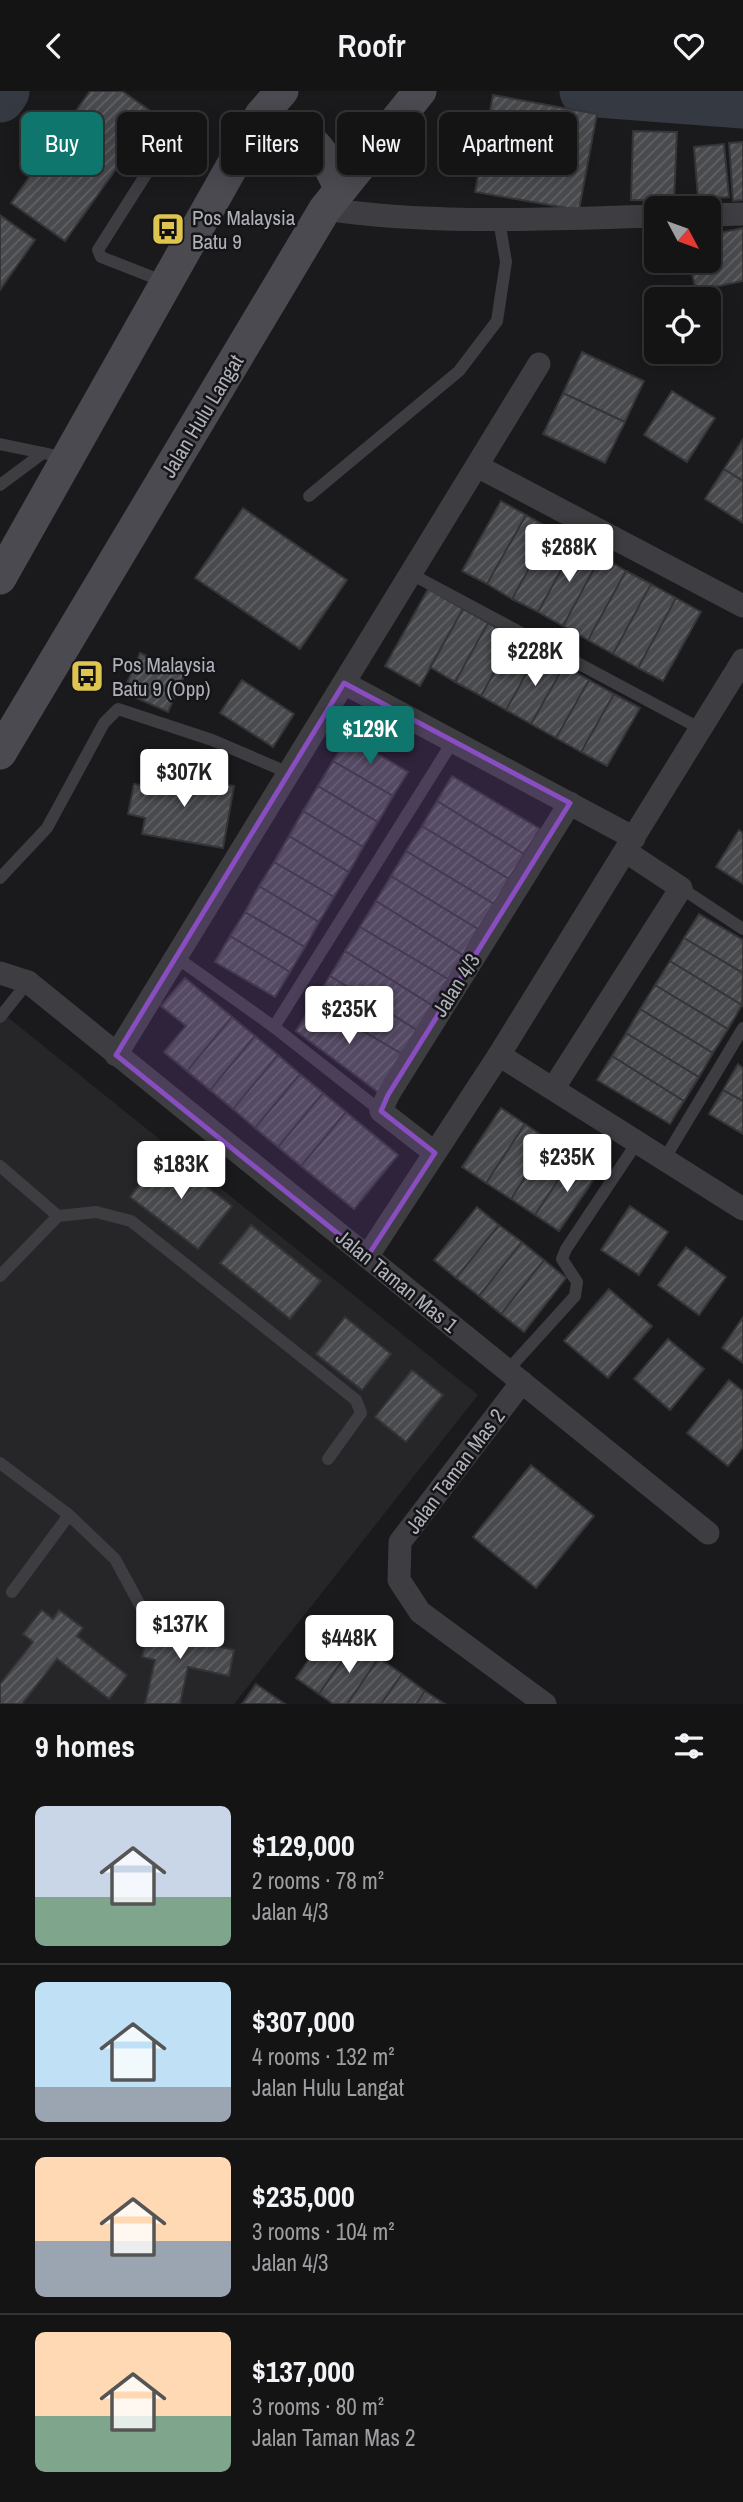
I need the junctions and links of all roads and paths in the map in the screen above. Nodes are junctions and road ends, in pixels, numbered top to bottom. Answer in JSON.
{"nodes":[{"id":1,"x":420,"y":91,"type":"edge"},
{"id":2,"x":323,"y":154,"type":"edge"},
{"id":3,"x":146,"y":175,"type":"edge"},
{"id":4,"x":229,"y":175,"type":"edge"},
{"id":5,"x":333,"y":199,"type":"junction"},
{"id":6,"x":743,"y":214,"type":"edge"},
{"id":7,"x":721,"y":215,"type":"edge"},
{"id":8,"x":644,"y":216,"type":"edge"},
{"id":9,"x":499,"y":221,"type":"junction"},
{"id":10,"x":167,"y":283,"type":"junction"},
{"id":11,"x":539,"y":364,"type":"dead end"},
{"id":12,"x":0,"y":444,"type":"edge"},
{"id":13,"x":55,"y":455,"type":"junction"},
{"id":14,"x":477,"y":466,"type":"junction"},
{"id":15,"x":0,"y":485,"type":"edge"},
{"id":16,"x":309,"y":496,"type":"dead end"},
{"id":17,"x":411,"y":574,"type":"junction"},
{"id":18,"x":0,"y":578,"type":"edge"},
{"id":19,"x":743,"y":606,"type":"edge"},
{"id":20,"x":743,"y":660,"type":"edge"},
{"id":21,"x":344,"y":683,"type":"junction"},
{"id":22,"x":701,"y":729,"type":"junction"},
{"id":23,"x":453,"y":741,"type":"junction"},
{"id":24,"x":0,"y":753,"type":"edge"},
{"id":25,"x":289,"y":773,"type":"junction"},
{"id":26,"x":570,"y":803,"type":"junction"},
{"id":27,"x":629,"y":845,"type":"junction"},
{"id":28,"x":0,"y":878,"type":"edge"},
{"id":29,"x":681,"y":888,"type":"junction"},
{"id":30,"x":743,"y":929,"type":"edge"},
{"id":31,"x":176,"y":957,"type":"junction"},
{"id":32,"x":0,"y":973,"type":"edge"},
{"id":33,"x":28,"y":982,"type":"junction"},
{"id":34,"x":0,"y":1017,"type":"edge"},
{"id":35,"x":274,"y":1027,"type":"junction"},
{"id":36,"x":743,"y":1028,"type":"edge"},
{"id":37,"x":116,"y":1055,"type":"junction"},
{"id":38,"x":499,"y":1055,"type":"junction"},
{"id":39,"x":553,"y":1089,"type":"junction"},
{"id":40,"x":382,"y":1111,"type":"junction"},
{"id":41,"x":638,"y":1141,"type":"junction"},
{"id":42,"x":435,"y":1153,"type":"junction"},
{"id":43,"x":665,"y":1158,"type":"junction"},
{"id":44,"x":0,"y":1166,"type":"edge"},
{"id":45,"x":743,"y":1209,"type":"edge"},
{"id":46,"x":58,"y":1216,"type":"junction"},
{"id":47,"x":366,"y":1257,"type":"junction"},
{"id":48,"x":0,"y":1276,"type":"edge"},
{"id":49,"x":515,"y":1377,"type":"junction"},
{"id":50,"x":328,"y":1459,"type":"dead end"},
{"id":51,"x":0,"y":1464,"type":"edge"},
{"id":52,"x":69,"y":1515,"type":"junction"},
{"id":53,"x":708,"y":1533,"type":"dead end"},
{"id":54,"x":12,"y":1592,"type":"dead end"},
{"id":55,"x":147,"y":1618,"type":"dead end"},
{"id":56,"x":545,"y":1704,"type":"edge"}],
"edges":[{"from":1,"to":5,"type":"main road","name":"Jalan Hulu Langat"},
{"from":2,"to":5,"type":"main road"},
{"from":3,"to":10,"type":"lane"},
{"from":4,"to":10,"type":"main road"},
{"from":5,"to":9,"type":"street"},
{"from":5,"to":24,"type":"main road","name":"Jalan Hulu Langat"},
{"from":6,"to":7,"type":"street"},
{"from":8,"to":9,"type":"street"},
{"from":9,"to":16,"type":"lane"},
{"from":10,"to":13,"type":"main road"},
{"from":11,"to":14,"type":"street"},
{"from":12,"to":13,"type":"lane"},
{"from":13,"to":15,"type":"lane"},
{"from":13,"to":18,"type":"main road"},
{"from":14,"to":17,"type":"street"},
{"from":14,"to":19,"type":"street"},
{"from":17,"to":21,"type":"street"},
{"from":17,"to":22,"type":"lane"},
{"from":20,"to":22,"type":"street"},
{"from":21,"to":23,"type":"street"},
{"from":21,"to":25,"type":"street"},
{"from":22,"to":27,"type":"street"},
{"from":23,"to":26,"type":"street"},
{"from":23,"to":35,"type":"lane"},
{"from":25,"to":28,"type":"lane"},
{"from":25,"to":31,"type":"street"},
{"from":26,"to":27,"type":"street"},
{"from":26,"to":40,"type":"street","name":"Jalan 4/3"},
{"from":27,"to":29,"type":"street"},
{"from":27,"to":38,"type":"street"},
{"from":29,"to":30,"type":"lane"},
{"from":29,"to":39,"type":"street"},
{"from":31,"to":35,"type":"lane"},
{"from":31,"to":37,"type":"street"},
{"from":32,"to":33,"type":"street"},
{"from":33,"to":34,"type":"lane"},
{"from":33,"to":37,"type":"street","name":"Jalan Taman Mas 1"},
{"from":35,"to":40,"type":"lane"},
{"from":36,"to":43,"type":"lane"},
{"from":37,"to":47,"type":"street","name":"Jalan Taman Mas 1"},
{"from":38,"to":39,"type":"street"},
{"from":38,"to":42,"type":"street"},
{"from":39,"to":41,"type":"street"},
{"from":40,"to":42,"type":"street"},
{"from":41,"to":43,"type":"street"},
{"from":41,"to":49,"type":"lane"},
{"from":42,"to":47,"type":"street"},
{"from":43,"to":45,"type":"street"},
{"from":44,"to":46,"type":"lane"},
{"from":46,"to":48,"type":"lane"},
{"from":46,"to":50,"type":"lane"},
{"from":47,"to":49,"type":"street","name":"Jalan Taman Mas 1"},
{"from":49,"to":53,"type":"street","name":"Jalan Taman Mas 1"},
{"from":49,"to":56,"type":"street","name":"Jalan Taman Mas 2"},
{"from":51,"to":52,"type":"lane"},
{"from":52,"to":54,"type":"lane"},
{"from":52,"to":55,"type":"lane"}]}
